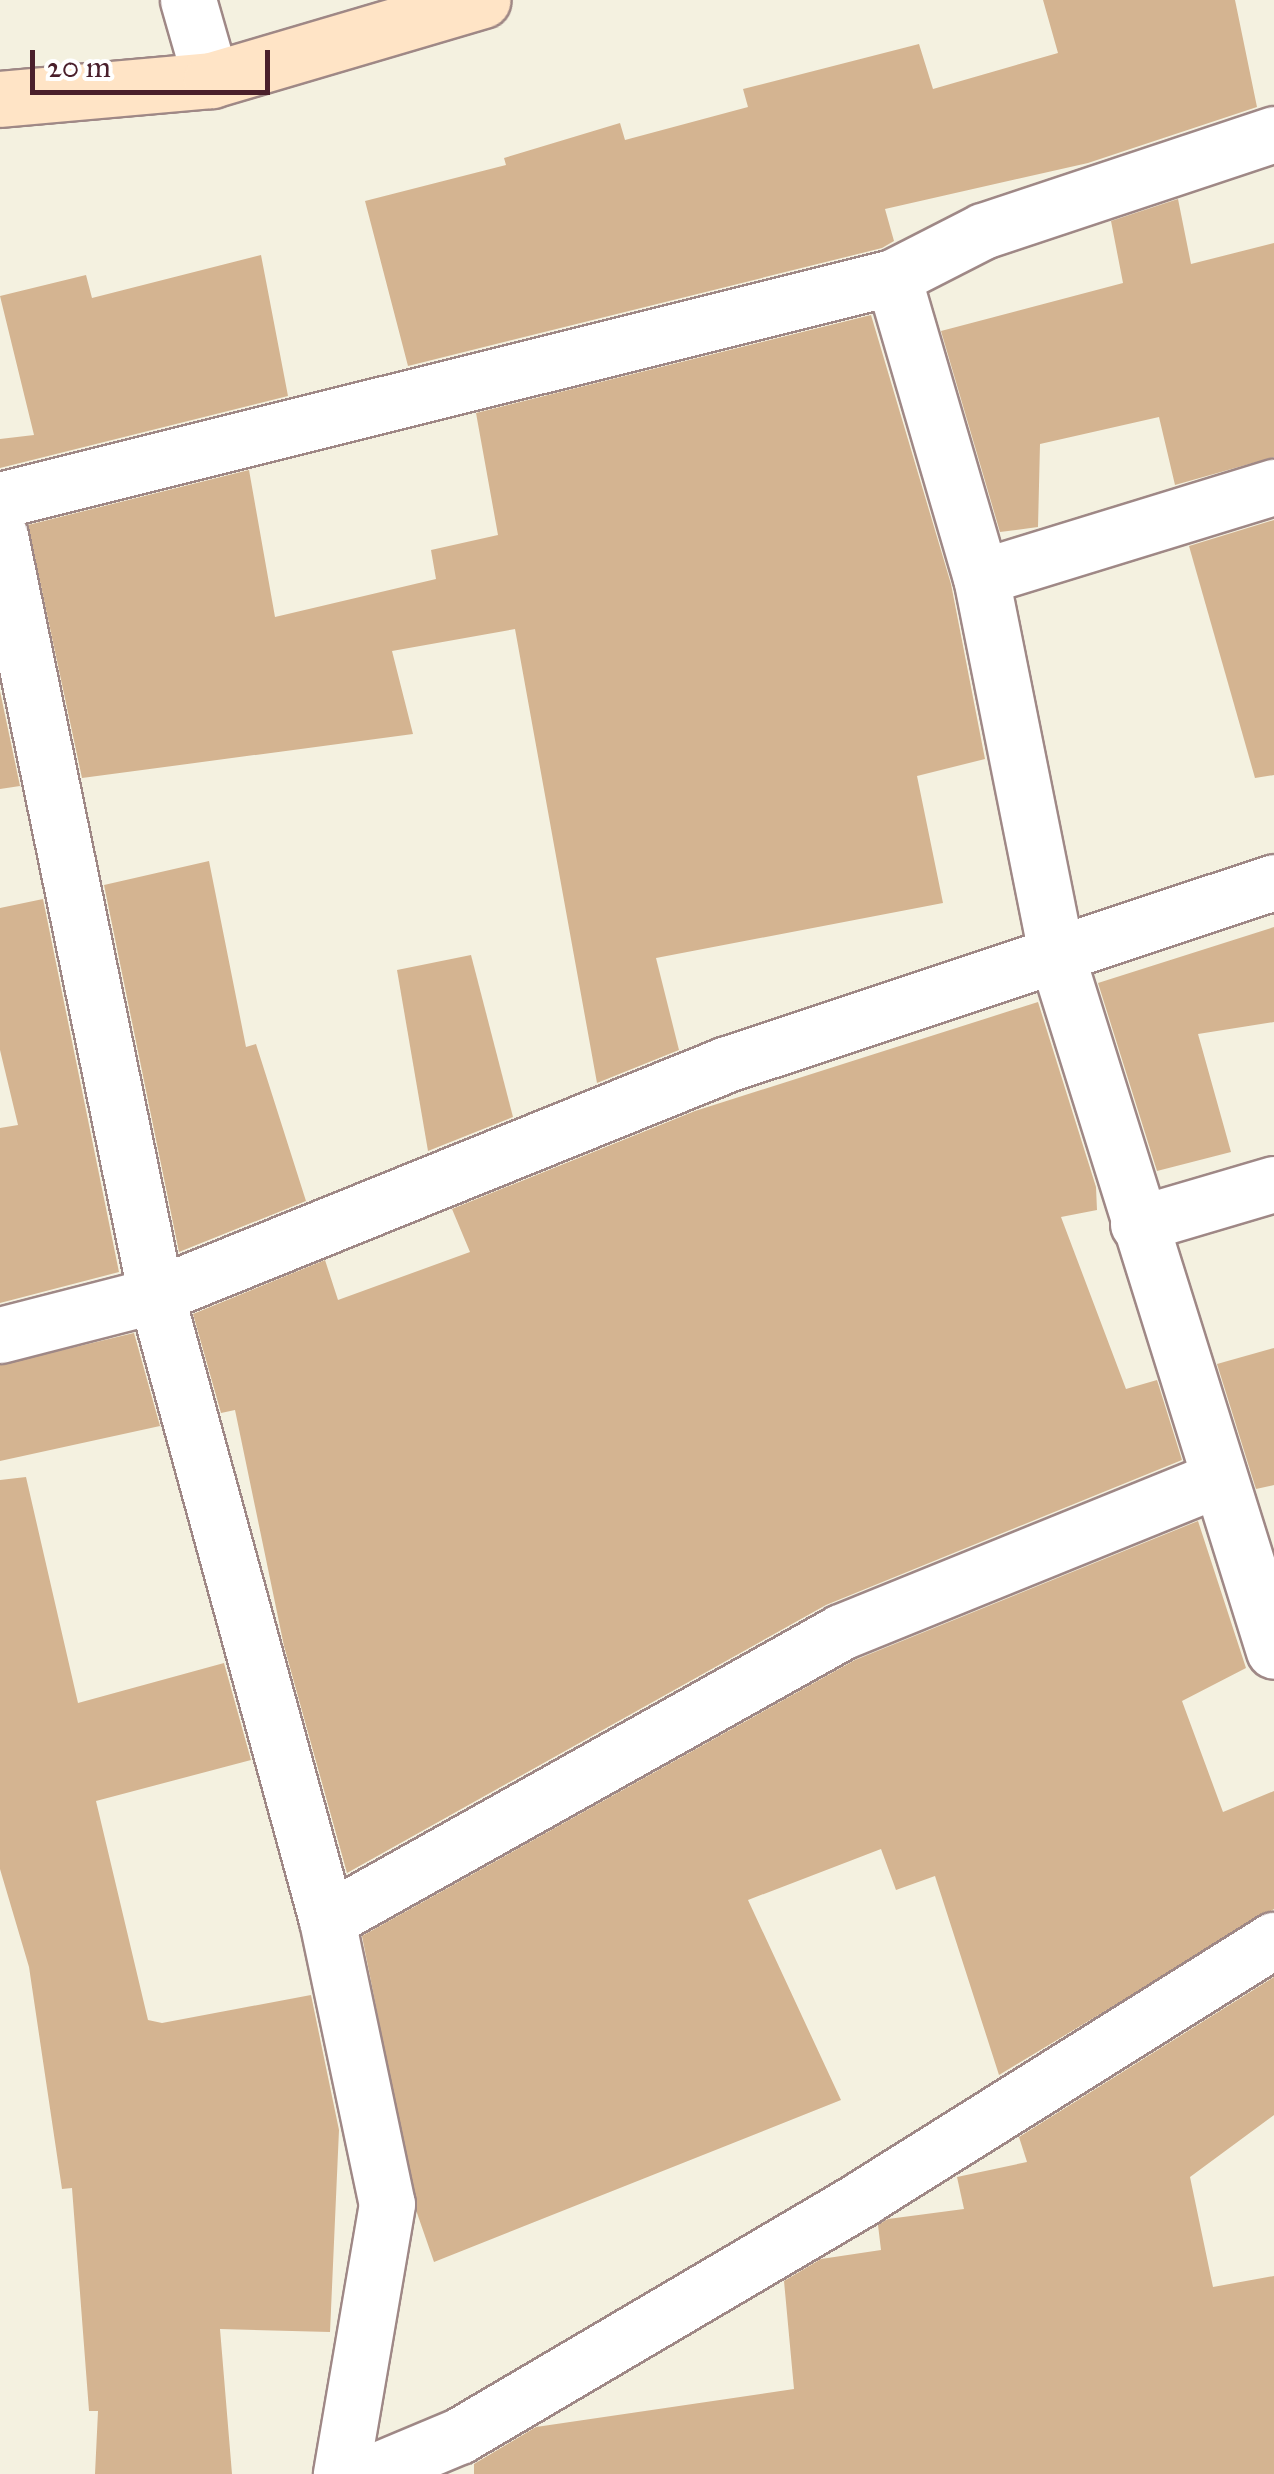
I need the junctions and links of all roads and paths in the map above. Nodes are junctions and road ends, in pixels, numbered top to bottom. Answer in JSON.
{"nodes":[{"id":1,"x":188,"y":0,"type":"edge"},
{"id":2,"x":482,"y":0,"type":"edge"},
{"id":3,"x":211,"y":80,"type":"junction"},
{"id":4,"x":0,"y":99,"type":"edge"},
{"id":5,"x":1274,"y":134,"type":"edge"},
{"id":6,"x":894,"y":276,"type":"junction"},
{"id":7,"x":1274,"y":487,"type":"edge"},
{"id":8,"x":0,"y":500,"type":"edge"},
{"id":9,"x":0,"y":536,"type":"edge"},
{"id":10,"x":981,"y":577,"type":"junction"},
{"id":11,"x":1274,"y":882,"type":"edge"},
{"id":12,"x":1056,"y":954,"type":"junction"},
{"id":13,"x":1274,"y":1184,"type":"edge"},
{"id":14,"x":1138,"y":1224,"type":"junction"},
{"id":15,"x":156,"y":1295,"type":"junction"},
{"id":16,"x":0,"y":1335,"type":"edge"},
{"id":17,"x":1216,"y":1480,"type":"junction"},
{"id":18,"x":1274,"y":1651,"type":"edge"},
{"id":19,"x":326,"y":1920,"type":"junction"},
{"id":20,"x":1274,"y":1940,"type":"edge"},
{"id":21,"x":341,"y":2474,"type":"edge"},
{"id":22,"x":368,"y":2474,"type":"edge"}],
"edges":[{"from":1,"to":3,"type":"street"},
{"from":2,"to":3,"type":"street"},
{"from":3,"to":4,"type":"street"},
{"from":5,"to":6,"type":"street"},
{"from":6,"to":8,"type":"street"},
{"from":6,"to":10,"type":"street"},
{"from":7,"to":10,"type":"street"},
{"from":9,"to":15,"type":"street"},
{"from":10,"to":12,"type":"street"},
{"from":11,"to":12,"type":"street"},
{"from":12,"to":14,"type":"street"},
{"from":12,"to":15,"type":"street"},
{"from":13,"to":14,"type":"street"},
{"from":14,"to":17,"type":"street"},
{"from":15,"to":16,"type":"street"},
{"from":15,"to":19,"type":"street"},
{"from":17,"to":18,"type":"street"},
{"from":17,"to":19,"type":"street"},
{"from":19,"to":21,"type":"street"},
{"from":20,"to":22,"type":"street"}]}
